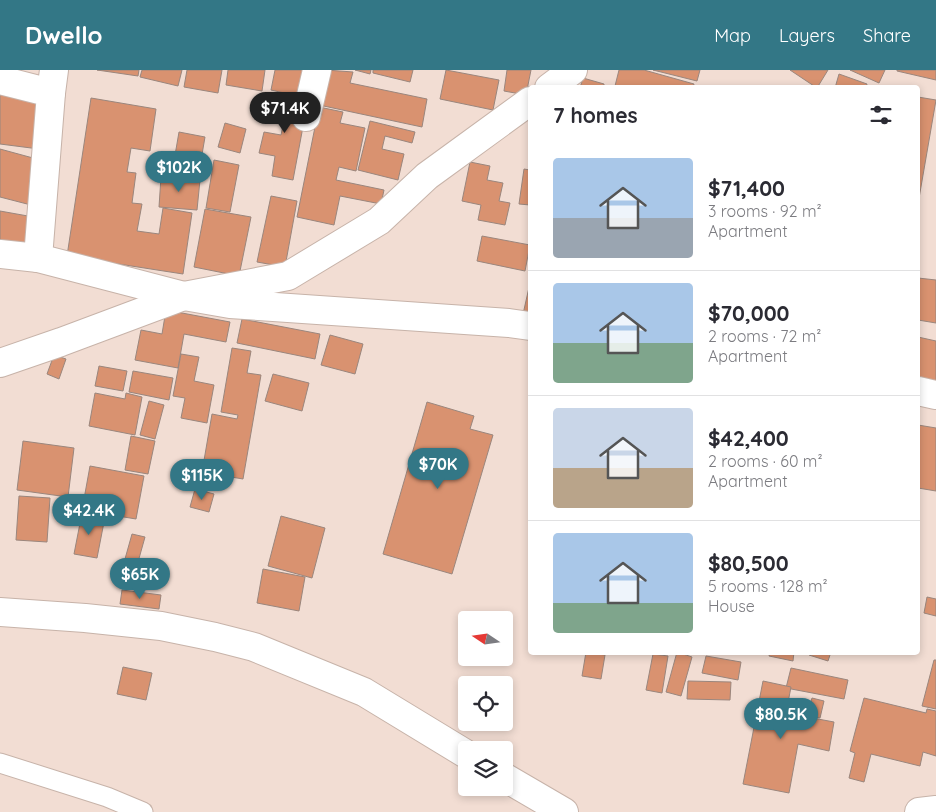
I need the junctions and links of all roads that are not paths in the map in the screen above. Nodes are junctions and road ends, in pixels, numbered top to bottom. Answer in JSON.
{"nodes":[{"id":1,"x":317,"y":70,"type":"edge"},
{"id":2,"x":573,"y":70,"type":"edge"},
{"id":3,"x":0,"y":80,"type":"edge"},
{"id":4,"x":53,"y":82,"type":"edge"},
{"id":5,"x":553,"y":85,"type":"edge"},
{"id":6,"x":528,"y":102,"type":"edge"},
{"id":7,"x":306,"y":117,"type":"dead end"},
{"id":8,"x":0,"y":254,"type":"edge"},
{"id":9,"x":38,"y":258,"type":"junction"},
{"id":10,"x":184,"y":296,"type":"junction"},
{"id":11,"x":528,"y":326,"type":"edge"},
{"id":12,"x":0,"y":363,"type":"edge"},
{"id":13,"x":920,"y":391,"type":"edge"},
{"id":14,"x":936,"y":395,"type":"edge"},
{"id":15,"x":0,"y":612,"type":"edge"},
{"id":16,"x":458,"y":749,"type":"edge"},
{"id":17,"x":0,"y":763,"type":"edge"},
{"id":18,"x":513,"y":782,"type":"edge"},
{"id":19,"x":936,"y":810,"type":"edge"},
{"id":20,"x":143,"y":812,"type":"edge"},
{"id":21,"x":564,"y":812,"type":"edge"},
{"id":22,"x":919,"y":812,"type":"edge"}],
"edges":[{"from":1,"to":7,"type":"street"},
{"from":2,"to":5,"type":"street"},
{"from":3,"to":4,"type":"street"},
{"from":4,"to":9,"type":"street"},
{"from":6,"to":10,"type":"street"},
{"from":8,"to":9,"type":"street"},
{"from":9,"to":10,"type":"street"},
{"from":10,"to":11,"type":"street"},
{"from":10,"to":12,"type":"street"},
{"from":13,"to":14,"type":"street"},
{"from":15,"to":16,"type":"street"},
{"from":17,"to":20,"type":"lane"},
{"from":18,"to":21,"type":"street"},
{"from":19,"to":22,"type":"street"}]}
